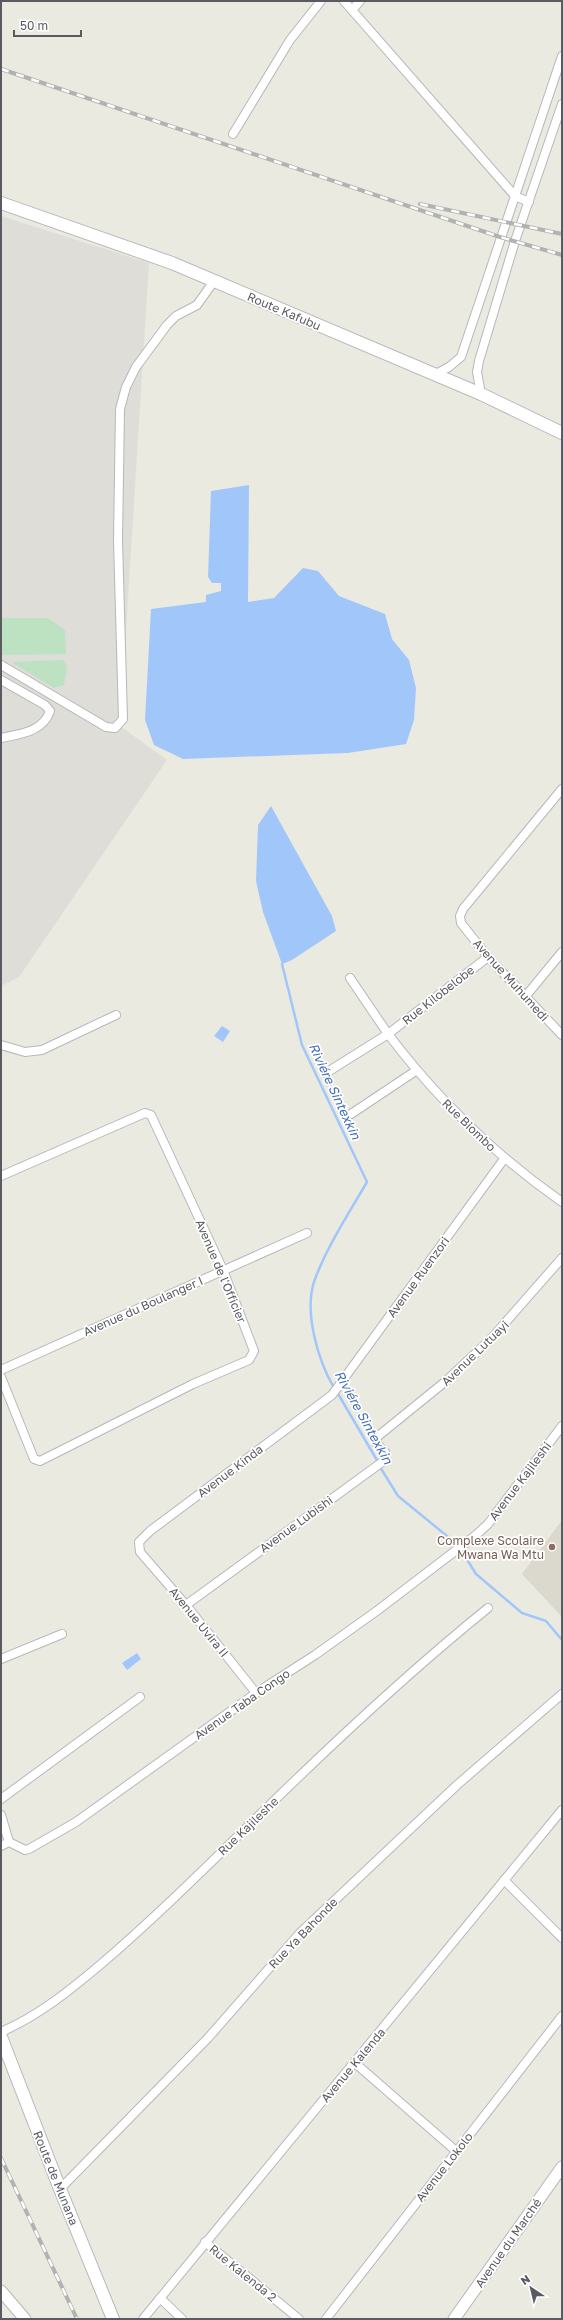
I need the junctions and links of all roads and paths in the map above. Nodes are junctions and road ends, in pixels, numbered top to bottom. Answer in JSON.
{"nodes":[{"id":1,"x":321,"y":1,"type":"edge"},
{"id":2,"x":344,"y":1,"type":"edge"},
{"id":3,"x":360,"y":1,"type":"edge"},
{"id":4,"x":352,"y":10,"type":"junction"},
{"id":5,"x":562,"y":56,"type":"edge"},
{"id":6,"x":562,"y":104,"type":"edge"},
{"id":7,"x":233,"y":134,"type":"dead end"},
{"id":8,"x":515,"y":196,"type":"junction"},
{"id":9,"x":529,"y":202,"type":"junction"},
{"id":10,"x":1,"y":203,"type":"edge"},
{"id":11,"x":214,"y":281,"type":"junction"},
{"id":12,"x":434,"y":375,"type":"junction"},
{"id":13,"x":481,"y":394,"type":"junction"},
{"id":14,"x":562,"y":433,"type":"edge"},
{"id":15,"x":1,"y":665,"type":"edge"},
{"id":16,"x":1,"y":680,"type":"edge"},
{"id":17,"x":1,"y":738,"type":"edge"},
{"id":18,"x":562,"y":789,"type":"edge"},
{"id":19,"x":562,"y":952,"type":"edge"},
{"id":20,"x":488,"y":957,"type":"junction"},
{"id":21,"x":350,"y":978,"type":"dead end"},
{"id":22,"x":525,"y":997,"type":"junction"},
{"id":23,"x":116,"y":1015,"type":"dead end"},
{"id":24,"x":388,"y":1034,"type":"junction"},
{"id":25,"x":562,"y":1035,"type":"edge"},
{"id":26,"x":1,"y":1045,"type":"edge"},
{"id":27,"x":417,"y":1070,"type":"junction"},
{"id":28,"x":326,"y":1073,"type":"dead end"},
{"id":29,"x":351,"y":1114,"type":"dead end"},
{"id":30,"x":504,"y":1159,"type":"junction"},
{"id":31,"x":1,"y":1176,"type":"edge"},
{"id":32,"x":562,"y":1202,"type":"edge"},
{"id":33,"x":306,"y":1233,"type":"dead end"},
{"id":34,"x":562,"y":1258,"type":"edge"},
{"id":35,"x":223,"y":1270,"type":"junction"},
{"id":36,"x":1,"y":1370,"type":"edge"},
{"id":37,"x":1,"y":1377,"type":"edge"},
{"id":38,"x":332,"y":1395,"type":"joint"},
{"id":39,"x":562,"y":1426,"type":"edge"},
{"id":40,"x":377,"y":1437,"type":"joint"},
{"id":41,"x":476,"y":1535,"type":"joint"},
{"id":42,"x":140,"y":1552,"type":"joint"},
{"id":43,"x":186,"y":1605,"type":"junction"},
{"id":44,"x":488,"y":1608,"type":"dead end"},
{"id":45,"x":62,"y":1634,"type":"dead end"},
{"id":46,"x":1,"y":1659,"type":"edge"},
{"id":47,"x":256,"y":1693,"type":"junction"},
{"id":48,"x":562,"y":1694,"type":"edge"},
{"id":49,"x":140,"y":1697,"type":"dead end"},
{"id":50,"x":1,"y":1799,"type":"edge"},
{"id":51,"x":562,"y":1810,"type":"edge"},
{"id":52,"x":1,"y":1815,"type":"edge"},
{"id":53,"x":9,"y":1842,"type":"junction"},
{"id":54,"x":1,"y":1846,"type":"edge"},
{"id":55,"x":504,"y":1880,"type":"junction"},
{"id":56,"x":562,"y":1938,"type":"edge"},
{"id":57,"x":562,"y":2016,"type":"edge"},
{"id":58,"x":1,"y":2032,"type":"edge"},
{"id":59,"x":1,"y":2037,"type":"edge"},
{"id":60,"x":355,"y":2064,"type":"junction"},
{"id":61,"x":456,"y":2151,"type":"junction"},
{"id":62,"x":562,"y":2167,"type":"edge"},
{"id":63,"x":60,"y":2189,"type":"junction"},
{"id":64,"x":205,"y":2242,"type":"junction"},
{"id":65,"x":1,"y":2291,"type":"edge"},
{"id":66,"x":160,"y":2298,"type":"junction"},
{"id":67,"x":25,"y":2319,"type":"edge"},
{"id":68,"x":113,"y":2319,"type":"edge"},
{"id":69,"x":143,"y":2319,"type":"edge"},
{"id":70,"x":182,"y":2319,"type":"edge"},
{"id":71,"x":300,"y":2319,"type":"edge"},
{"id":72,"x":326,"y":2319,"type":"edge"},
{"id":73,"x":454,"y":2319,"type":"edge"}],
"edges":[{"from":1,"to":7,"type":"street"},
{"from":2,"to":4,"type":"street"},
{"from":3,"to":4,"type":"street"},
{"from":4,"to":8,"type":"street"},
{"from":5,"to":8,"type":"street"},
{"from":6,"to":9,"type":"street"},
{"from":8,"to":9,"type":"street"},
{"from":8,"to":12,"type":"street"},
{"from":9,"to":13,"type":"street"},
{"from":10,"to":11,"type":"main road","name":"Route Kafubu"},
{"from":11,"to":12,"type":"main road","name":"Route Kafubu"},
{"from":11,"to":15,"type":"street"},
{"from":12,"to":13,"type":"main road","name":"Route Kafubu"},
{"from":13,"to":14,"type":"main road","name":"Route Kafubu"},
{"from":16,"to":17,"type":"street"},
{"from":18,"to":20,"type":"street","name":"Avenue Muhumedi"},
{"from":19,"to":22,"type":"street"},
{"from":20,"to":22,"type":"street","name":"Avenue Muhumedi"},
{"from":20,"to":24,"type":"street","name":"Rue Kilobelobe"},
{"from":21,"to":24,"type":"street","name":"Rue Biombo"},
{"from":22,"to":25,"type":"street","name":"Avenue Muhumedi"},
{"from":23,"to":26,"type":"street"},
{"from":24,"to":27,"type":"street","name":"Rue Biombo"},
{"from":24,"to":28,"type":"street","name":"Rue Kilobelobe"},
{"from":27,"to":29,"type":"street"},
{"from":27,"to":30,"type":"street","name":"Rue Biombo"},
{"from":30,"to":32,"type":"street","name":"Rue Biombo"},
{"from":30,"to":38,"type":"street","name":"Avenue Ruenzori"},
{"from":31,"to":35,"type":"street","name":"Avenue de l'Officier"},
{"from":33,"to":35,"type":"street","name":"Avenue du Boulanger I"},
{"from":34,"to":40,"type":"street","name":"Avenue Lutuayi"},
{"from":35,"to":36,"type":"street","name":"Avenue du Boulanger I"},
{"from":35,"to":37,"type":"street","name":"Avenue de l'Officier"},
{"from":38,"to":42,"type":"street","name":"Avenue Kinda"},
{"from":39,"to":41,"type":"street","name":"Avenue Kajileshi"},
{"from":40,"to":43,"type":"street","name":"Avenue Lubishi"},
{"from":41,"to":47,"type":"street","name":"Avenue Taba Congo"},
{"from":42,"to":43,"type":"street","name":"Avenue Uvira II"},
{"from":43,"to":47,"type":"street","name":"Avenue Uvira II"},
{"from":44,"to":58,"type":"street","name":"Rue Kajileshe"},
{"from":45,"to":46,"type":"street"},
{"from":47,"to":53,"type":"street","name":"Avenue Taba Congo"},
{"from":48,"to":63,"type":"street","name":"Rue Ya Bahonde"},
{"from":49,"to":50,"type":"street"},
{"from":51,"to":55,"type":"street","name":"Avenue Kalenda"},
{"from":52,"to":53,"type":"street"},
{"from":53,"to":54,"type":"street"},
{"from":55,"to":56,"type":"street"},
{"from":55,"to":60,"type":"street","name":"Avenue Kalenda"},
{"from":57,"to":61,"type":"street","name":"Avenue Lokolo"},
{"from":59,"to":63,"type":"main road","name":"Route de Munana"},
{"from":60,"to":61,"type":"street"},
{"from":60,"to":64,"type":"street","name":"Avenue Kalenda"},
{"from":61,"to":72,"type":"street","name":"Avenue Lokolo"},
{"from":62,"to":73,"type":"street","name":"Avenue du Marché"},
{"from":63,"to":68,"type":"main road","name":"Route de Munana"},
{"from":64,"to":66,"type":"street","name":"Avenue Kalenda"},
{"from":64,"to":71,"type":"street","name":"Rue Kalenda 2"},
{"from":65,"to":67,"type":"street"},
{"from":66,"to":69,"type":"street","name":"Avenue Kalenda"},
{"from":66,"to":70,"type":"street"}]}
